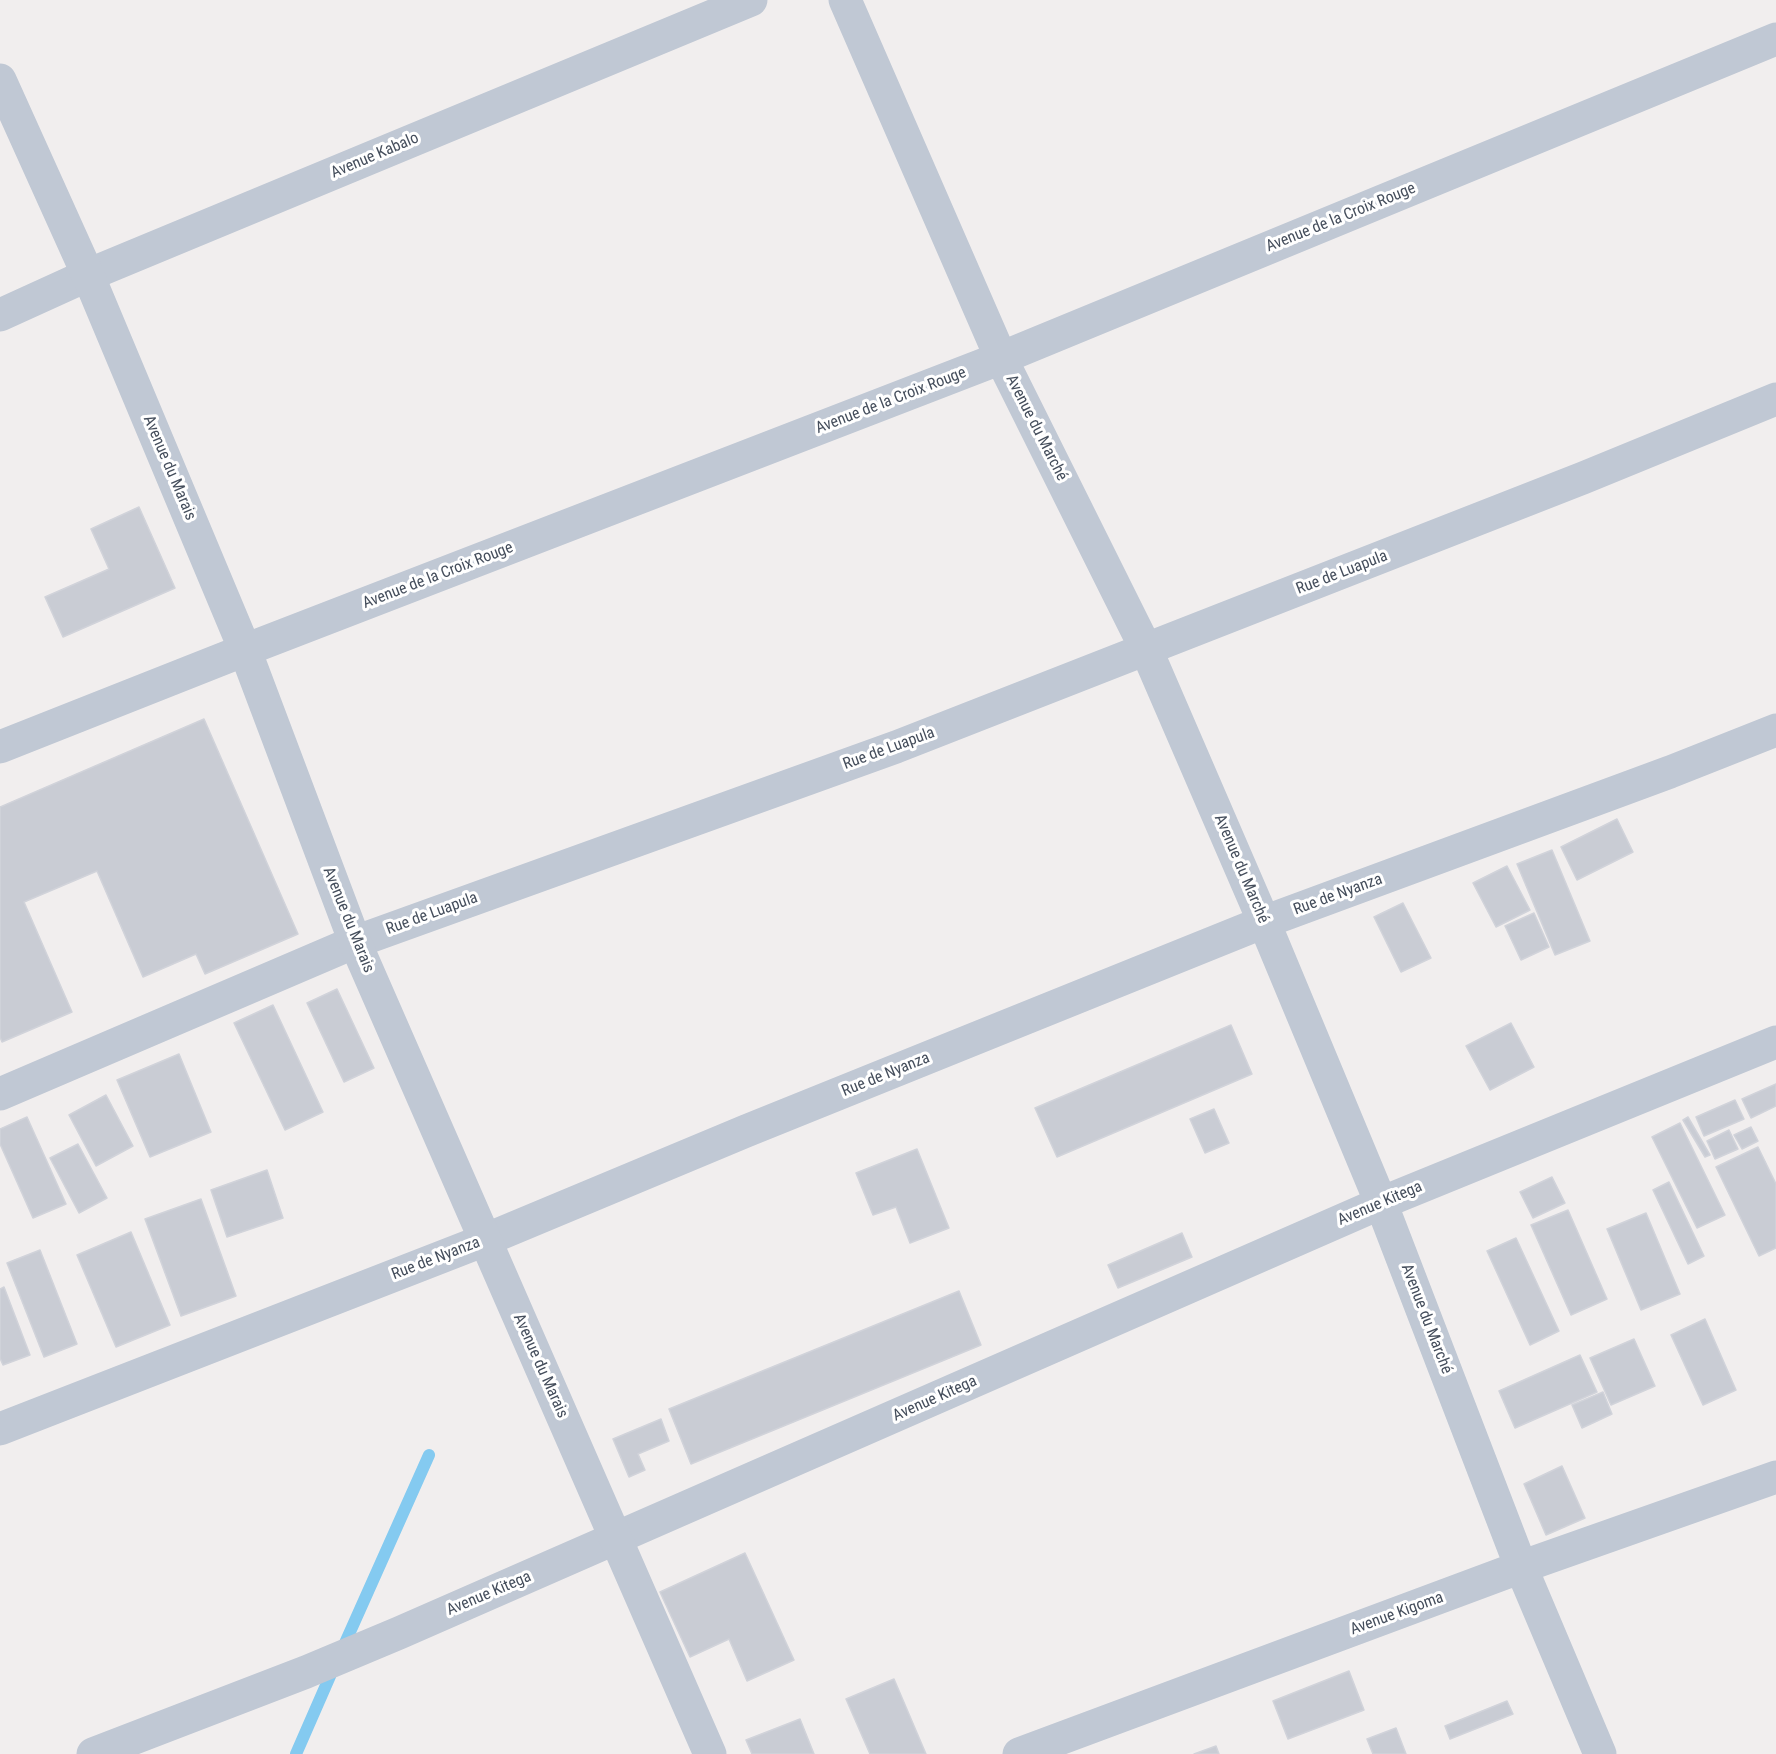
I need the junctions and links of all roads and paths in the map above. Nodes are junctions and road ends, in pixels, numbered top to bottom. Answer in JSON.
{"nodes":[{"id":1,"x":751,"y":0,"type":"edge"},
{"id":2,"x":845,"y":0,"type":"edge"},
{"id":3,"x":1776,"y":39,"type":"edge"},
{"id":4,"x":0,"y":80,"type":"edge"},
{"id":5,"x":88,"y":275,"type":"junction"},
{"id":6,"x":0,"y":315,"type":"edge"},
{"id":7,"x":1001,"y":358,"type":"junction"},
{"id":8,"x":1776,"y":399,"type":"edge"},
{"id":9,"x":1146,"y":649,"type":"junction"},
{"id":10,"x":245,"y":650,"type":"junction"},
{"id":11,"x":1776,"y":730,"type":"edge"},
{"id":12,"x":0,"y":747,"type":"edge"},
{"id":13,"x":1264,"y":922,"type":"junction"},
{"id":14,"x":355,"y":942,"type":"junction"},
{"id":15,"x":1776,"y":1042,"type":"edge"},
{"id":16,"x":0,"y":1094,"type":"edge"},
{"id":17,"x":1381,"y":1203,"type":"junction"},
{"id":18,"x":484,"y":1240,"type":"junction"},
{"id":19,"x":0,"y":1429,"type":"edge"},
{"id":20,"x":1776,"y":1477,"type":"edge"},
{"id":21,"x":616,"y":1539,"type":"junction"},
{"id":22,"x":1521,"y":1567,"type":"junction"},
{"id":23,"x":93,"y":1754,"type":"edge"},
{"id":24,"x":710,"y":1754,"type":"edge"},
{"id":25,"x":1019,"y":1754,"type":"edge"},
{"id":26,"x":1600,"y":1754,"type":"edge"}],
"edges":[{"from":1,"to":5,"type":"street","name":"Avenue Kabalo"},
{"from":2,"to":7,"type":"street","name":"Avenue du Marché"},
{"from":3,"to":7,"type":"street","name":"Avenue de la Croix Rouge"},
{"from":4,"to":5,"type":"street","name":"Avenue du Marais"},
{"from":5,"to":6,"type":"street","name":"Avenue Kabalo"},
{"from":5,"to":10,"type":"street","name":"Avenue du Marais"},
{"from":7,"to":9,"type":"street","name":"Avenue du Marché"},
{"from":7,"to":10,"type":"street","name":"Avenue de la Croix Rouge"},
{"from":8,"to":9,"type":"street","name":"Rue de Luapula"},
{"from":9,"to":13,"type":"street","name":"Avenue du Marché"},
{"from":9,"to":14,"type":"street","name":"Rue de Luapula"},
{"from":10,"to":12,"type":"street","name":"Avenue de la Croix Rouge"},
{"from":10,"to":14,"type":"street","name":"Avenue du Marais"},
{"from":11,"to":13,"type":"street","name":"Rue de Nyanza"},
{"from":13,"to":17,"type":"street","name":"Avenue du Marché"},
{"from":13,"to":18,"type":"street","name":"Rue de Nyanza"},
{"from":14,"to":16,"type":"street","name":"Rue de Luapula"},
{"from":14,"to":18,"type":"street","name":"Avenue du Marais"},
{"from":15,"to":17,"type":"street","name":"Avenue Kitega"},
{"from":17,"to":21,"type":"street","name":"Avenue Kitega"},
{"from":17,"to":22,"type":"street","name":"Avenue du Marché"},
{"from":18,"to":19,"type":"street","name":"Rue de Nyanza"},
{"from":18,"to":21,"type":"street","name":"Avenue du Marais"},
{"from":20,"to":22,"type":"street","name":"Avenue Kigoma"},
{"from":21,"to":23,"type":"street","name":"Avenue Kitega"},
{"from":21,"to":24,"type":"street","name":"Avenue du Marais"},
{"from":22,"to":25,"type":"street","name":"Avenue Kigoma"},
{"from":22,"to":26,"type":"street","name":"Avenue du Marché"}]}
